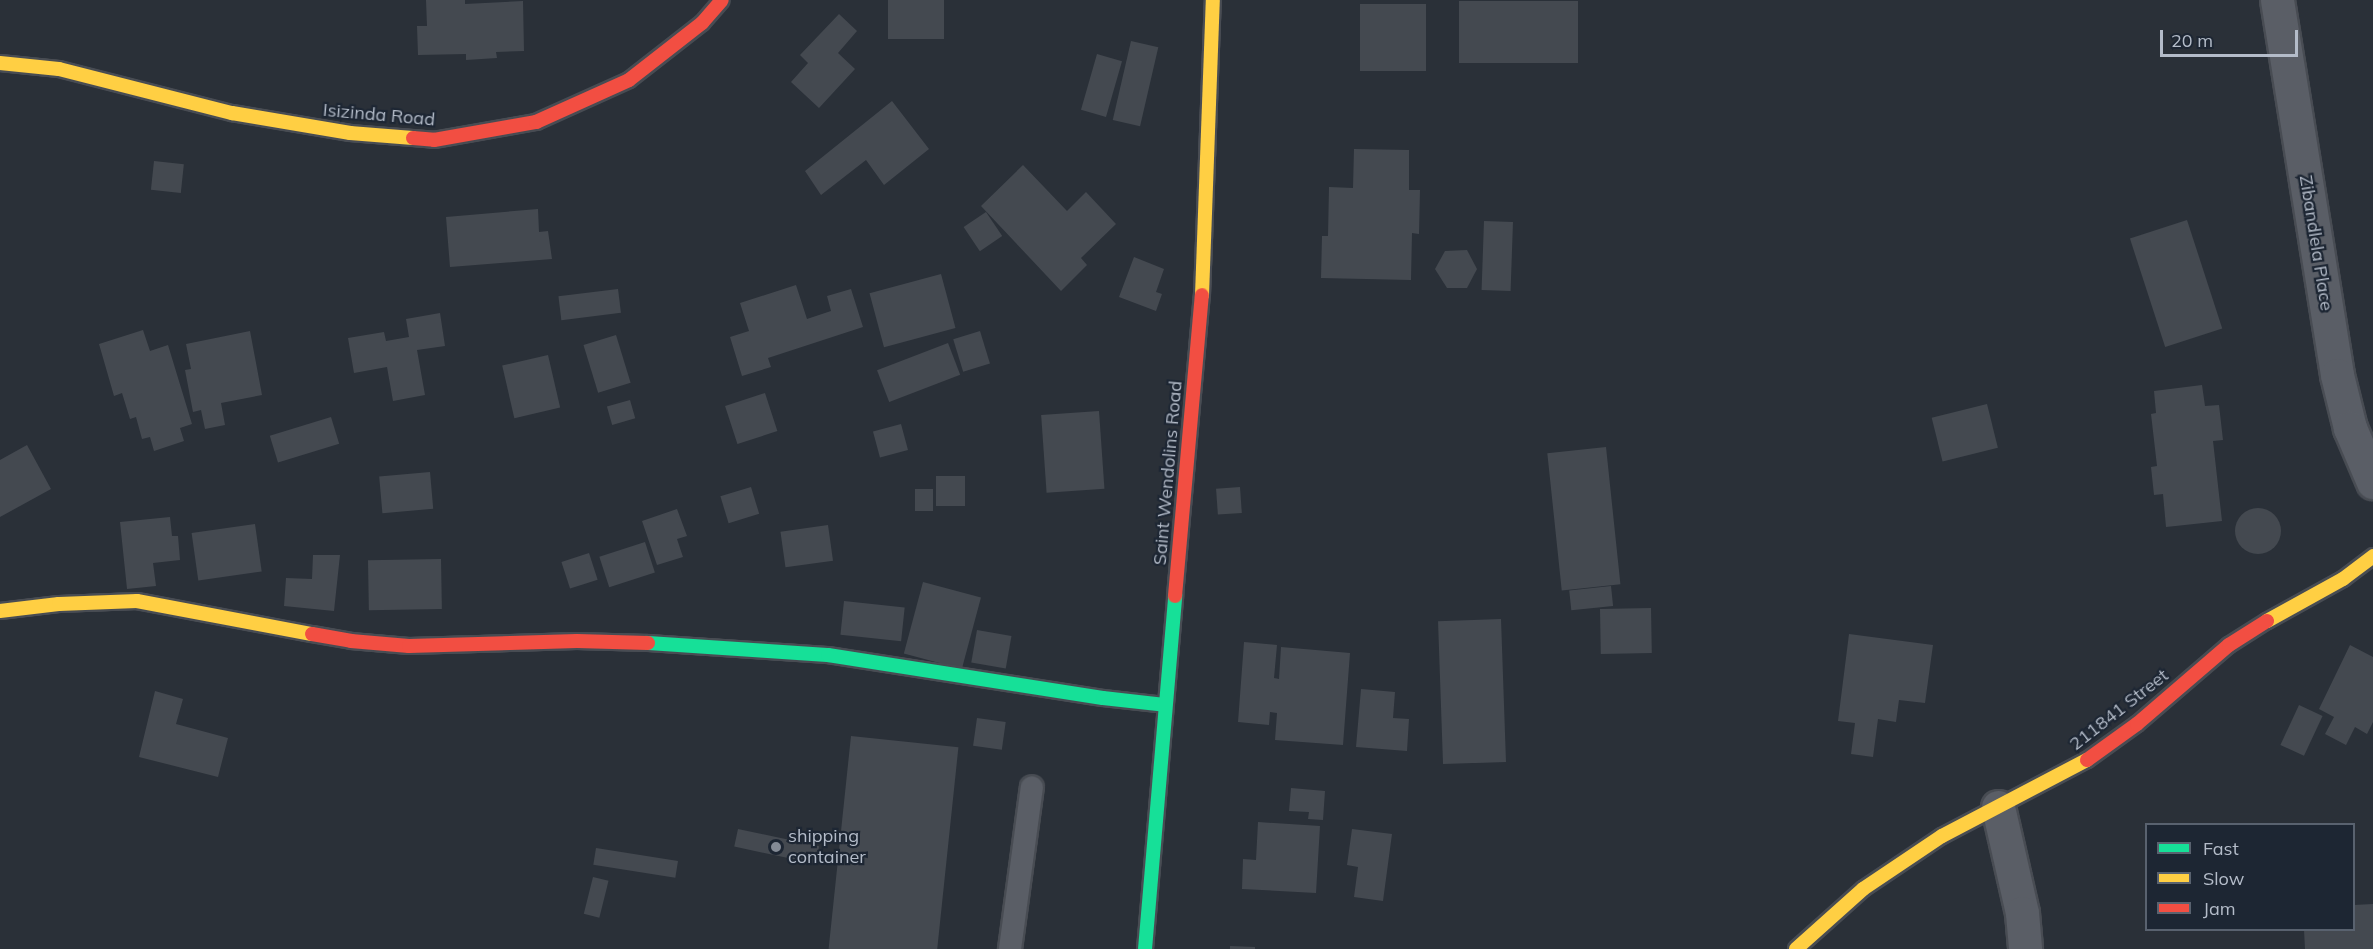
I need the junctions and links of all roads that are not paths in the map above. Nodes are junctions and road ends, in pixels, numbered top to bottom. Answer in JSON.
{"nodes":[{"id":1,"x":722,"y":0,"type":"edge"},
{"id":2,"x":1213,"y":0,"type":"edge"},
{"id":3,"x":2277,"y":0,"type":"edge"},
{"id":4,"x":0,"y":63,"type":"edge"},
{"id":5,"x":2373,"y":482,"type":"edge"},
{"id":6,"x":2373,"y":556,"type":"edge"},
{"id":7,"x":0,"y":611,"type":"edge"},
{"id":8,"x":1165,"y":705,"type":"junction"},
{"id":9,"x":1032,"y":787,"type":"dead end"},
{"id":10,"x":1998,"y":807,"type":"junction"},
{"id":11,"x":1010,"y":949,"type":"edge"},
{"id":12,"x":1145,"y":949,"type":"edge"},
{"id":13,"x":1796,"y":949,"type":"edge"},
{"id":14,"x":2025,"y":949,"type":"edge"}],
"edges":[{"from":1,"to":4,"type":"street","name":"Isizinda Road"},
{"from":2,"to":8,"type":"street","name":"Saint Wendolins Road"},
{"from":3,"to":5,"type":"street","name":"Zibandlela Place"},
{"from":6,"to":10,"type":"street","name":"211841 Street"},
{"from":7,"to":8,"type":"street"},
{"from":8,"to":12,"type":"street","name":"Saint Wendolins Road"},
{"from":9,"to":11,"type":"lane"},
{"from":10,"to":13,"type":"street","name":"211841 Street"},
{"from":10,"to":14,"type":"street"}]}
